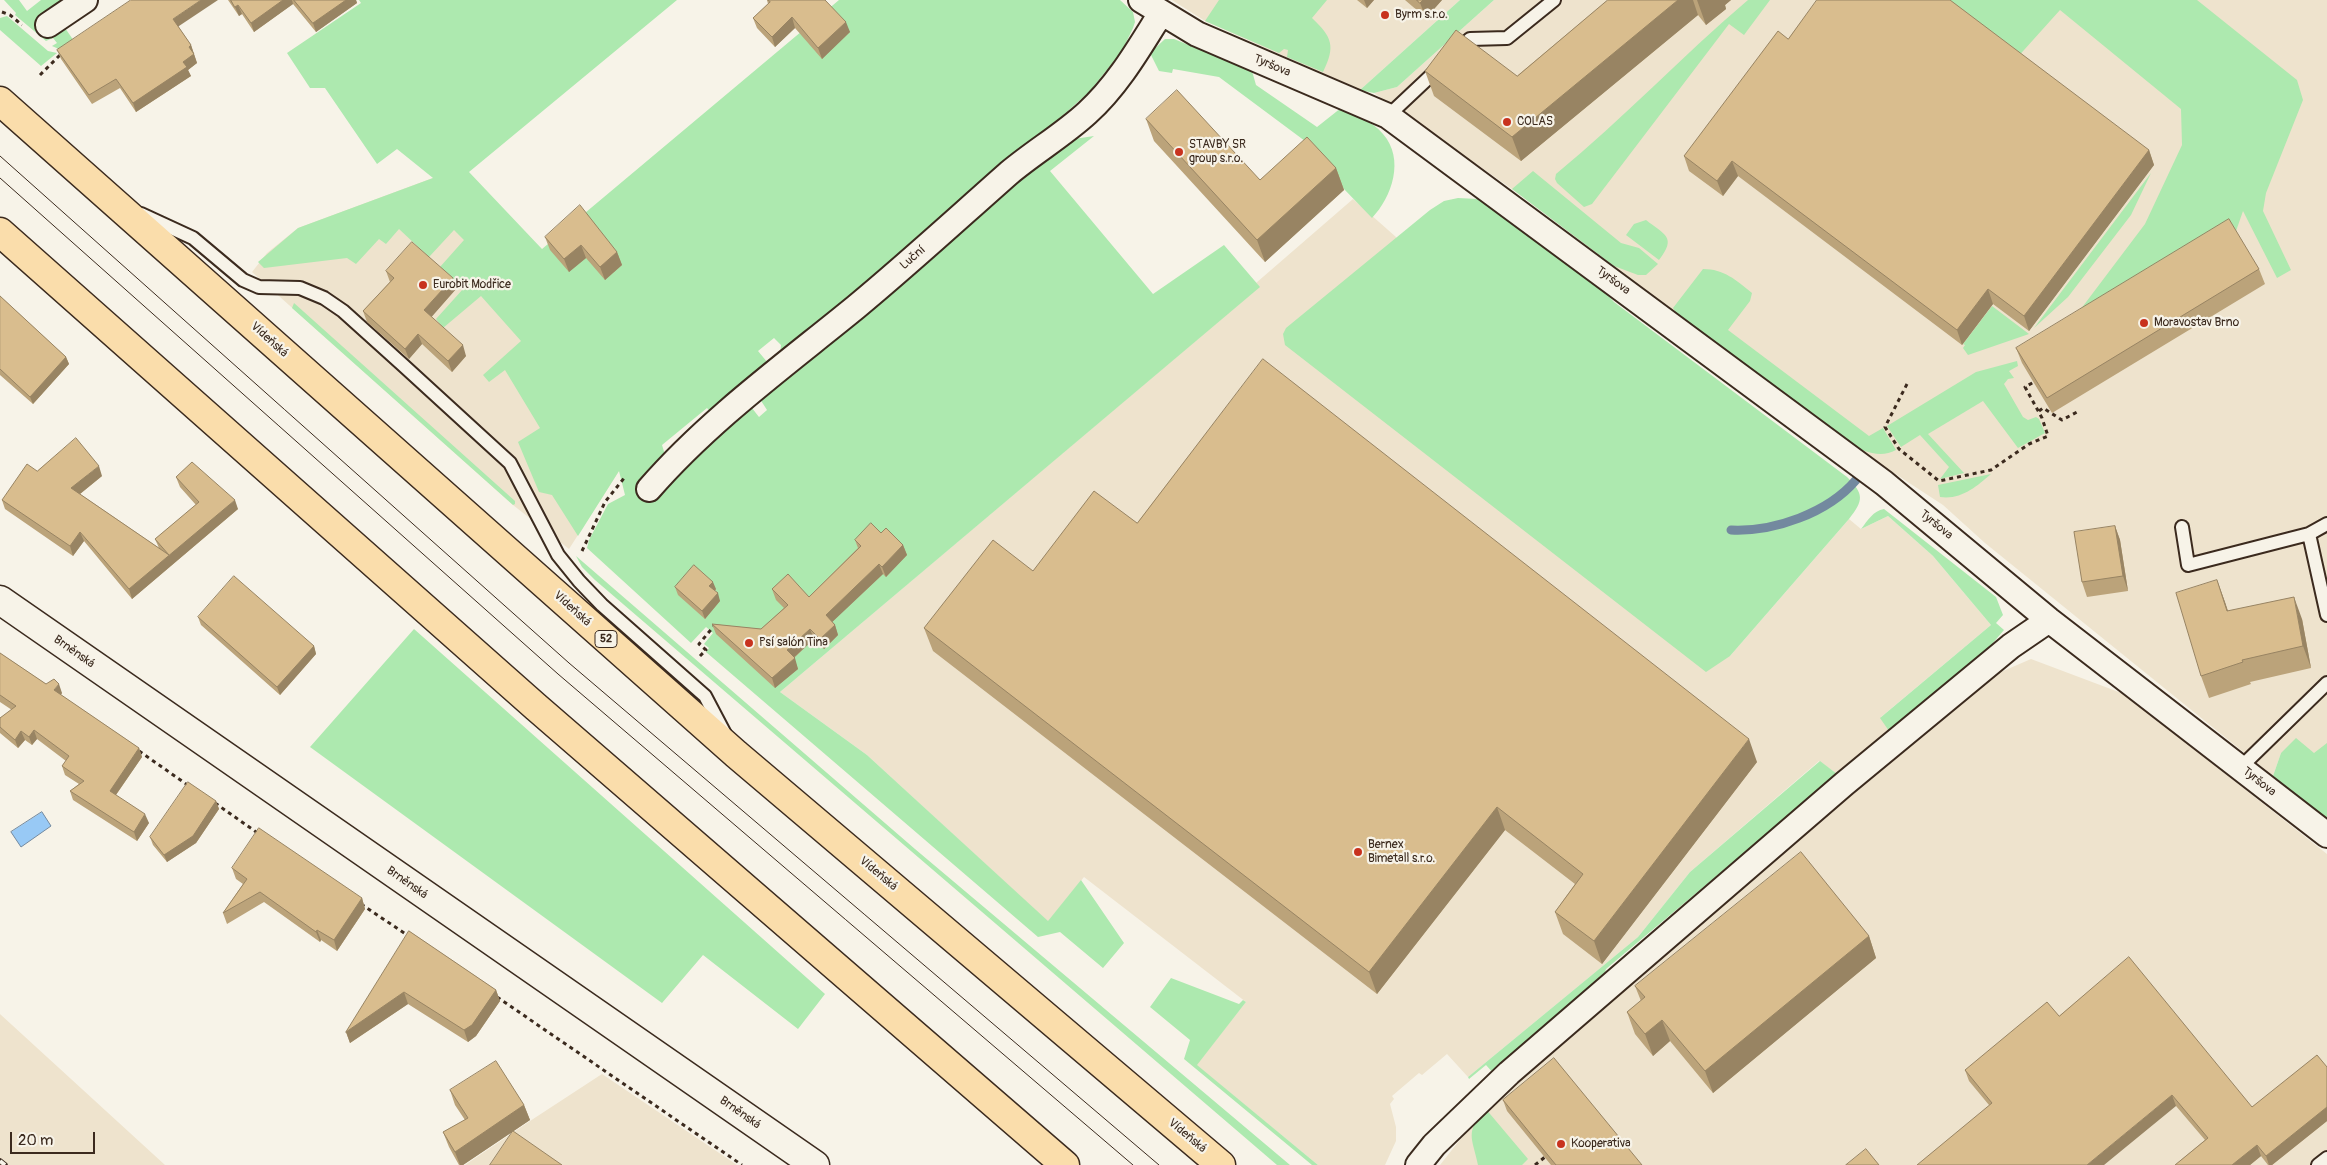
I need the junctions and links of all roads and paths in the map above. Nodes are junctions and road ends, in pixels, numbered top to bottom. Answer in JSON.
{"nodes":[{"id":1,"x":85,"y":0,"type":"edge"},
{"id":2,"x":1141,"y":0,"type":"edge"},
{"id":3,"x":1554,"y":0,"type":"edge"},
{"id":4,"x":1161,"y":13,"type":"junction"},
{"id":5,"x":48,"y":25,"type":"dead end"},
{"id":6,"x":62,"y":53,"type":"edge"},
{"id":7,"x":40,"y":75,"type":"dead end"},
{"id":8,"x":0,"y":101,"type":"edge"},
{"id":9,"x":1388,"y":116,"type":"junction"},
{"id":10,"x":112,"y":201,"type":"junction"},
{"id":11,"x":0,"y":232,"type":"edge"},
{"id":12,"x":2034,"y":382,"type":"edge"},
{"id":13,"x":1907,"y":384,"type":"dead end"},
{"id":14,"x":2039,"y":411,"type":"junction"},
{"id":15,"x":2077,"y":412,"type":"dead end"},
{"id":16,"x":653,"y":484,"type":"joint"},
{"id":17,"x":2327,"y":524,"type":"edge"},
{"id":18,"x":2182,"y":527,"type":"dead end"},
{"id":19,"x":2309,"y":534,"type":"junction"},
{"id":20,"x":581,"y":554,"type":"dead end"},
{"id":21,"x":0,"y":600,"type":"edge"},
{"id":22,"x":2327,"y":615,"type":"edge"},
{"id":23,"x":2048,"y":620,"type":"junction"},
{"id":24,"x":714,"y":626,"type":"edge"},
{"id":25,"x":700,"y":656,"type":"dead end"},
{"id":26,"x":2327,"y":683,"type":"edge"},
{"id":27,"x":135,"y":748,"type":"edge"},
{"id":28,"x":736,"y":754,"type":"junction"},
{"id":29,"x":2240,"y":768,"type":"junction"},
{"id":30,"x":192,"y":787,"type":"edge"},
{"id":31,"x":208,"y":799,"type":"edge"},
{"id":32,"x":2327,"y":835,"type":"edge"},
{"id":33,"x":266,"y":838,"type":"edge"},
{"id":34,"x":356,"y":900,"type":"edge"},
{"id":35,"x":414,"y":940,"type":"edge"},
{"id":36,"x":496,"y":996,"type":"edge"},
{"id":37,"x":1544,"y":1157,"type":"edge"},
{"id":38,"x":2327,"y":1158,"type":"edge"},
{"id":39,"x":742,"y":1165,"type":"edge"},
{"id":40,"x":815,"y":1165,"type":"edge"},
{"id":41,"x":1065,"y":1165,"type":"edge"},
{"id":42,"x":1221,"y":1165,"type":"edge"},
{"id":43,"x":1418,"y":1165,"type":"edge"},
{"id":44,"x":1534,"y":1165,"type":"edge"},
{"id":45,"x":2318,"y":1165,"type":"edge"}],
"edges":[{"from":1,"to":5,"type":"street"},
{"from":2,"to":4,"type":"street","name":"Tyršova"},
{"from":3,"to":9,"type":"lane"},
{"from":4,"to":9,"type":"street","name":"Tyršova"},
{"from":4,"to":16,"type":"street","name":"Luční"},
{"from":6,"to":7,"type":"path"},
{"from":8,"to":10,"type":"highway","name":"Vídeňská","number":"52"},
{"from":9,"to":23,"type":"street","name":"Tyršova"},
{"from":10,"to":28,"type":"highway","name":"Vídeňská","number":"52"},
{"from":10,"to":28,"type":"lane"},
{"from":11,"to":41,"type":"highway"},
{"from":12,"to":14,"type":"path"},
{"from":13,"to":14,"type":"path"},
{"from":14,"to":15,"type":"path"},
{"from":16,"to":20,"type":"path"},
{"from":17,"to":19,"type":"lane"},
{"from":18,"to":19,"type":"lane"},
{"from":19,"to":22,"type":"lane"},
{"from":21,"to":40,"type":"street","name":"Brněnská"},
{"from":23,"to":29,"type":"street","name":"Tyršova"},
{"from":23,"to":43,"type":"street"},
{"from":24,"to":25,"type":"path"},
{"from":26,"to":29,"type":"lane"},
{"from":27,"to":30,"type":"path"},
{"from":28,"to":42,"type":"highway","name":"Vídeňská","number":"52"},
{"from":29,"to":32,"type":"street","name":"Tyršova"},
{"from":31,"to":33,"type":"path"},
{"from":34,"to":35,"type":"path"},
{"from":36,"to":39,"type":"path"},
{"from":37,"to":44,"type":"path"},
{"from":38,"to":45,"type":"lane"}]}
